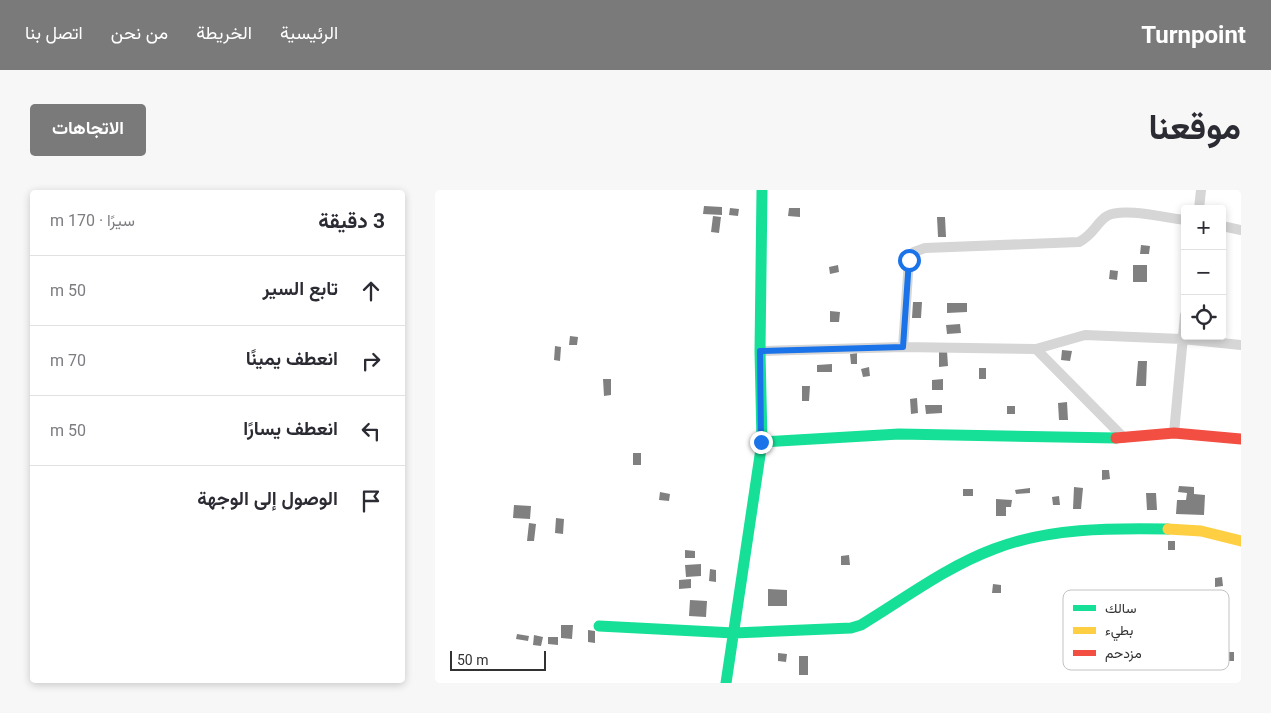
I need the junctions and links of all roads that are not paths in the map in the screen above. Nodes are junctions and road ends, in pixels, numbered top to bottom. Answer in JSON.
{"nodes":[{"id":1,"x":762,"y":190,"type":"edge"},
{"id":2,"x":1201,"y":190,"type":"edge"},
{"id":3,"x":1199,"y":205,"type":"edge"},
{"id":4,"x":1181,"y":220,"type":"edge"},
{"id":5,"x":1226,"y":227,"type":"edge"},
{"id":6,"x":1241,"y":230,"type":"edge"},
{"id":7,"x":1181,"y":339,"type":"joint"},
{"id":8,"x":1190,"y":340,"type":"edge"},
{"id":9,"x":1241,"y":346,"type":"edge"},
{"id":10,"x":903,"y":347,"type":"junction"},
{"id":11,"x":1036,"y":349,"type":"junction"},
{"id":12,"x":760,"y":351,"type":"junction"},
{"id":13,"x":1174,"y":433,"type":"junction"},
{"id":14,"x":1124,"y":438,"type":"junction"},
{"id":15,"x":1241,"y":440,"type":"edge"},
{"id":16,"x":761,"y":442,"type":"junction"},
{"id":17,"x":1241,"y":541,"type":"edge"},
{"id":18,"x":599,"y":626,"type":"dead end"},
{"id":19,"x":735,"y":633,"type":"junction"},
{"id":20,"x":726,"y":683,"type":"edge"}],
"edges":[{"from":1,"to":12,"type":"street"},
{"from":2,"to":3,"type":"street"},
{"from":4,"to":10,"type":"street"},
{"from":5,"to":6,"type":"street"},
{"from":7,"to":11,"type":"street"},
{"from":7,"to":13,"type":"street"},
{"from":8,"to":9,"type":"street"},
{"from":10,"to":11,"type":"street"},
{"from":10,"to":12,"type":"street"},
{"from":11,"to":14,"type":"street"},
{"from":12,"to":16,"type":"street"},
{"from":13,"to":14,"type":"street"},
{"from":13,"to":15,"type":"street"},
{"from":14,"to":16,"type":"street"},
{"from":16,"to":19,"type":"street"},
{"from":17,"to":19,"type":"street"},
{"from":18,"to":19,"type":"street"},
{"from":19,"to":20,"type":"street"}]}
